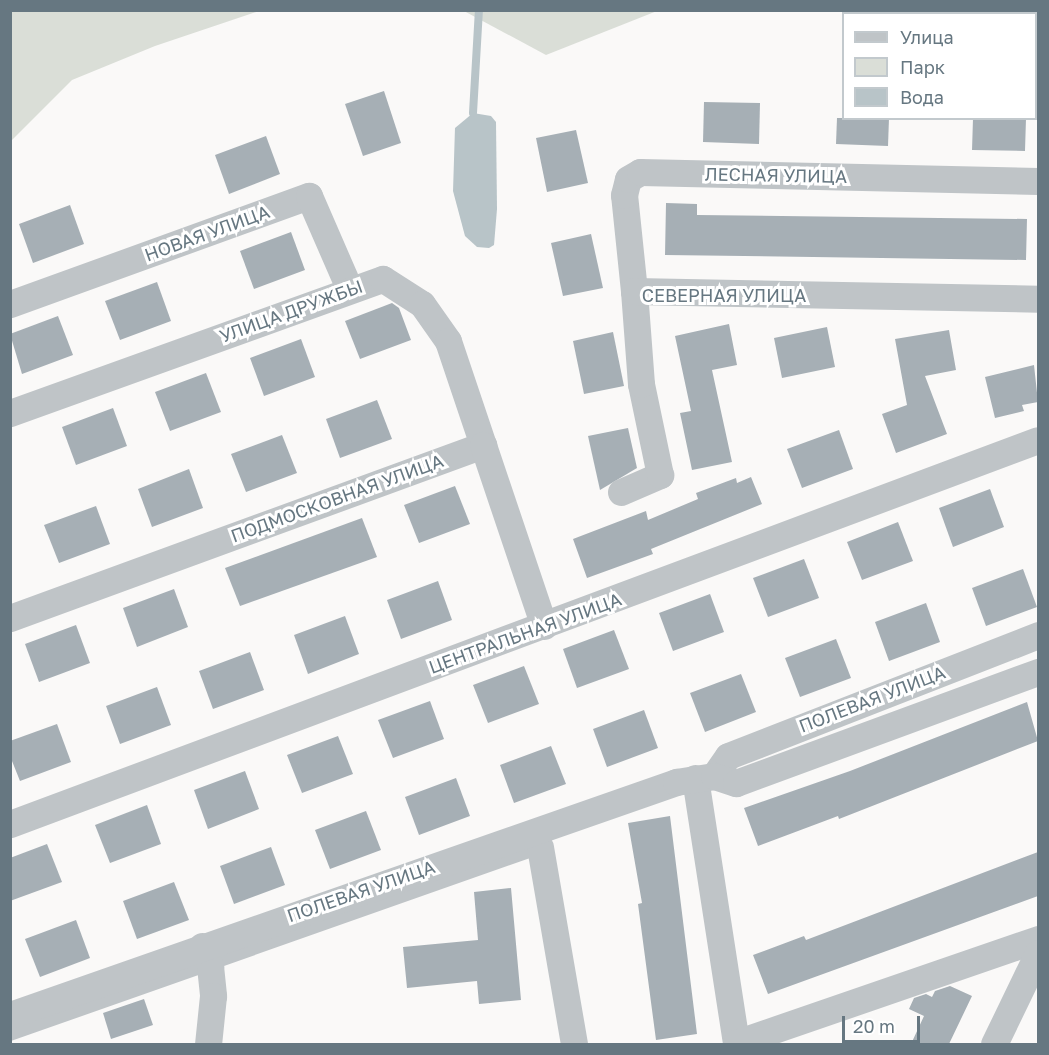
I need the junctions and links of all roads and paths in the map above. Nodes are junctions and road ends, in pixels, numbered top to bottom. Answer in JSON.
{"nodes":[{"id":1,"x":1038,"y":181,"type":"edge"},
{"id":2,"x":349,"y":288,"type":"junction"},
{"id":3,"x":634,"y":291,"type":"junction"},
{"id":4,"x":1038,"y":299,"type":"edge"},
{"id":5,"x":10,"y":303,"type":"edge"},
{"id":6,"x":10,"y":413,"type":"edge"},
{"id":7,"x":1038,"y":440,"type":"edge"},
{"id":8,"x":483,"y":445,"type":"junction"},
{"id":9,"x":621,"y":492,"type":"dead end"},
{"id":10,"x":10,"y":618,"type":"edge"},
{"id":11,"x":544,"y":626,"type":"junction"},
{"id":12,"x":1038,"y":635,"type":"edge"},
{"id":13,"x":1038,"y":672,"type":"edge"},
{"id":14,"x":705,"y":777,"type":"junction"},
{"id":15,"x":10,"y":824,"type":"edge"},
{"id":16,"x":540,"y":847,"type":"joint"},
{"id":17,"x":1038,"y":939,"type":"edge"},
{"id":18,"x":1038,"y":953,"type":"edge"},
{"id":19,"x":206,"y":956,"type":"junction"},
{"id":20,"x":10,"y":1015,"type":"edge"},
{"id":21,"x":10,"y":1034,"type":"edge"},
{"id":22,"x":208,"y":1044,"type":"edge"},
{"id":23,"x":574,"y":1044,"type":"edge"},
{"id":24,"x":736,"y":1044,"type":"edge"},
{"id":25,"x":994,"y":1044,"type":"edge"}],
"edges":[{"from":1,"to":3,"type":"street","name":"ЛЕСНАЯ УЛИЦА"},
{"from":2,"to":5,"type":"street","name":"НОВАЯ УЛИЦА"},
{"from":2,"to":6,"type":"street","name":"УЛИЦА ДРУЖБЫ"},
{"from":2,"to":8,"type":"street","name":"УЛИЦА ДРУЖБЫ"},
{"from":3,"to":4,"type":"street","name":"СЕВЕРНАЯ УЛИЦА"},
{"from":3,"to":9,"type":"street","name":"СЕВЕРНАЯ УЛИЦА"},
{"from":7,"to":11,"type":"street","name":"ЦЕНТРАЛЬНАЯ УЛИЦА"},
{"from":8,"to":10,"type":"street","name":"ПОДМОСКОВНАЯ УЛИЦА"},
{"from":8,"to":11,"type":"street"},
{"from":11,"to":15,"type":"street","name":"ЦЕНТРАЛЬНАЯ УЛИЦА"},
{"from":12,"to":14,"type":"street","name":"ПОЛЕВАЯ УЛИЦА"},
{"from":13,"to":14,"type":"street","name":"ПОЛЕВАЯ УЛИЦА"},
{"from":14,"to":19,"type":"street","name":"ПОЛЕВАЯ УЛИЦА"},
{"from":14,"to":24,"type":"street"},
{"from":16,"to":19,"type":"lane"},
{"from":16,"to":23,"type":"street"},
{"from":17,"to":24,"type":"street"},
{"from":18,"to":25,"type":"street"},
{"from":19,"to":20,"type":"street","name":"ПОЛЕВАЯ УЛИЦА"},
{"from":19,"to":21,"type":"lane"},
{"from":19,"to":22,"type":"street"}]}
